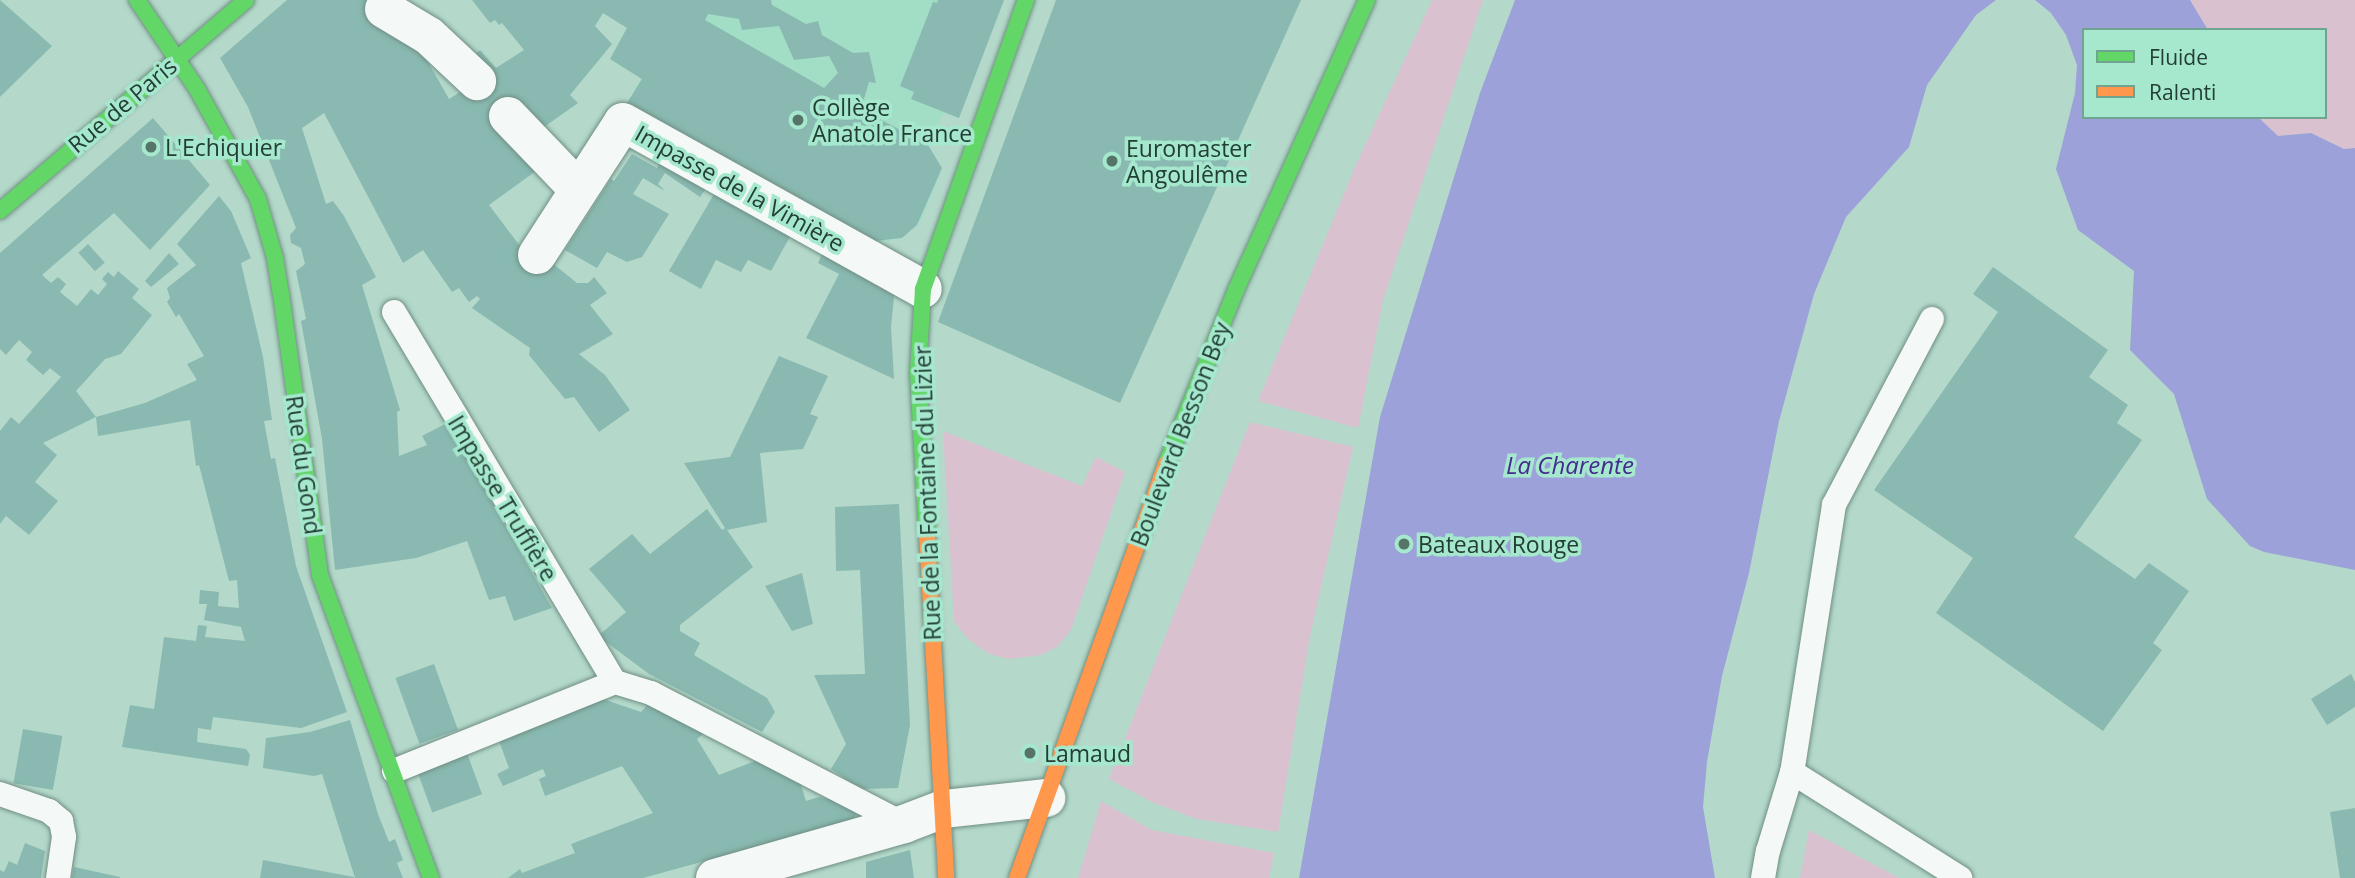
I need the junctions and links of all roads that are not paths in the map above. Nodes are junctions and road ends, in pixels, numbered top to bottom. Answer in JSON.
{"nodes":[{"id":1,"x":137,"y":0,"type":"edge"},
{"id":2,"x":246,"y":0,"type":"edge"},
{"id":3,"x":1026,"y":0,"type":"edge"},
{"id":4,"x":1367,"y":0,"type":"edge"},
{"id":5,"x":384,"y":9,"type":"dead end"},
{"id":6,"x":177,"y":59,"type":"junction"},
{"id":7,"x":477,"y":81,"type":"dead end"},
{"id":8,"x":508,"y":116,"type":"dead end"},
{"id":9,"x":578,"y":189,"type":"junction"},
{"id":10,"x":0,"y":211,"type":"edge"},
{"id":11,"x":537,"y":255,"type":"dead end"},
{"id":12,"x":923,"y":289,"type":"junction"},
{"id":13,"x":394,"y":312,"type":"dead end"},
{"id":14,"x":1932,"y":319,"type":"dead end"},
{"id":15,"x":615,"y":682,"type":"junction"},
{"id":16,"x":394,"y":771,"type":"junction"},
{"id":17,"x":1792,"y":772,"type":"junction"},
{"id":18,"x":0,"y":794,"type":"edge"},
{"id":19,"x":1046,"y":798,"type":"junction"},
{"id":20,"x":943,"y":809,"type":"junction"},
{"id":21,"x":904,"y":824,"type":"junction"},
{"id":22,"x":58,"y":878,"type":"edge"},
{"id":23,"x":431,"y":878,"type":"edge"},
{"id":24,"x":715,"y":878,"type":"edge"},
{"id":25,"x":946,"y":878,"type":"edge"},
{"id":26,"x":1017,"y":878,"type":"edge"},
{"id":27,"x":1763,"y":878,"type":"edge"},
{"id":28,"x":1960,"y":878,"type":"edge"}],
"edges":[{"from":1,"to":6,"type":"street","name":"Rue du Gond"},
{"from":2,"to":6,"type":"street","name":"Rue de Paris"},
{"from":3,"to":12,"type":"street","name":"Rue de la Fontaine du Lizier"},
{"from":4,"to":19,"type":"street","name":"Boulevard Besson Bey"},
{"from":5,"to":7,"type":"street"},
{"from":6,"to":10,"type":"street","name":"Rue de Paris"},
{"from":6,"to":16,"type":"street","name":"Rue du Gond"},
{"from":8,"to":9,"type":"street"},
{"from":9,"to":11,"type":"street","name":"Impasse de la Vimière"},
{"from":9,"to":12,"type":"street","name":"Impasse de la Vimière"},
{"from":12,"to":20,"type":"street","name":"Rue de la Fontaine du Lizier"},
{"from":13,"to":15,"type":"lane","name":"Impasse Truffière"},
{"from":14,"to":17,"type":"lane"},
{"from":15,"to":16,"type":"lane"},
{"from":15,"to":21,"type":"lane"},
{"from":16,"to":23,"type":"street","name":"Rue du Gond"},
{"from":17,"to":27,"type":"lane"},
{"from":17,"to":28,"type":"lane"},
{"from":18,"to":22,"type":"lane"},
{"from":19,"to":20,"type":"street"},
{"from":19,"to":26,"type":"street","name":"Boulevard Besson Bey"},
{"from":20,"to":21,"type":"street"},
{"from":20,"to":25,"type":"street","name":"Rue de la Fontaine du Lizier"},
{"from":21,"to":24,"type":"street"}]}
